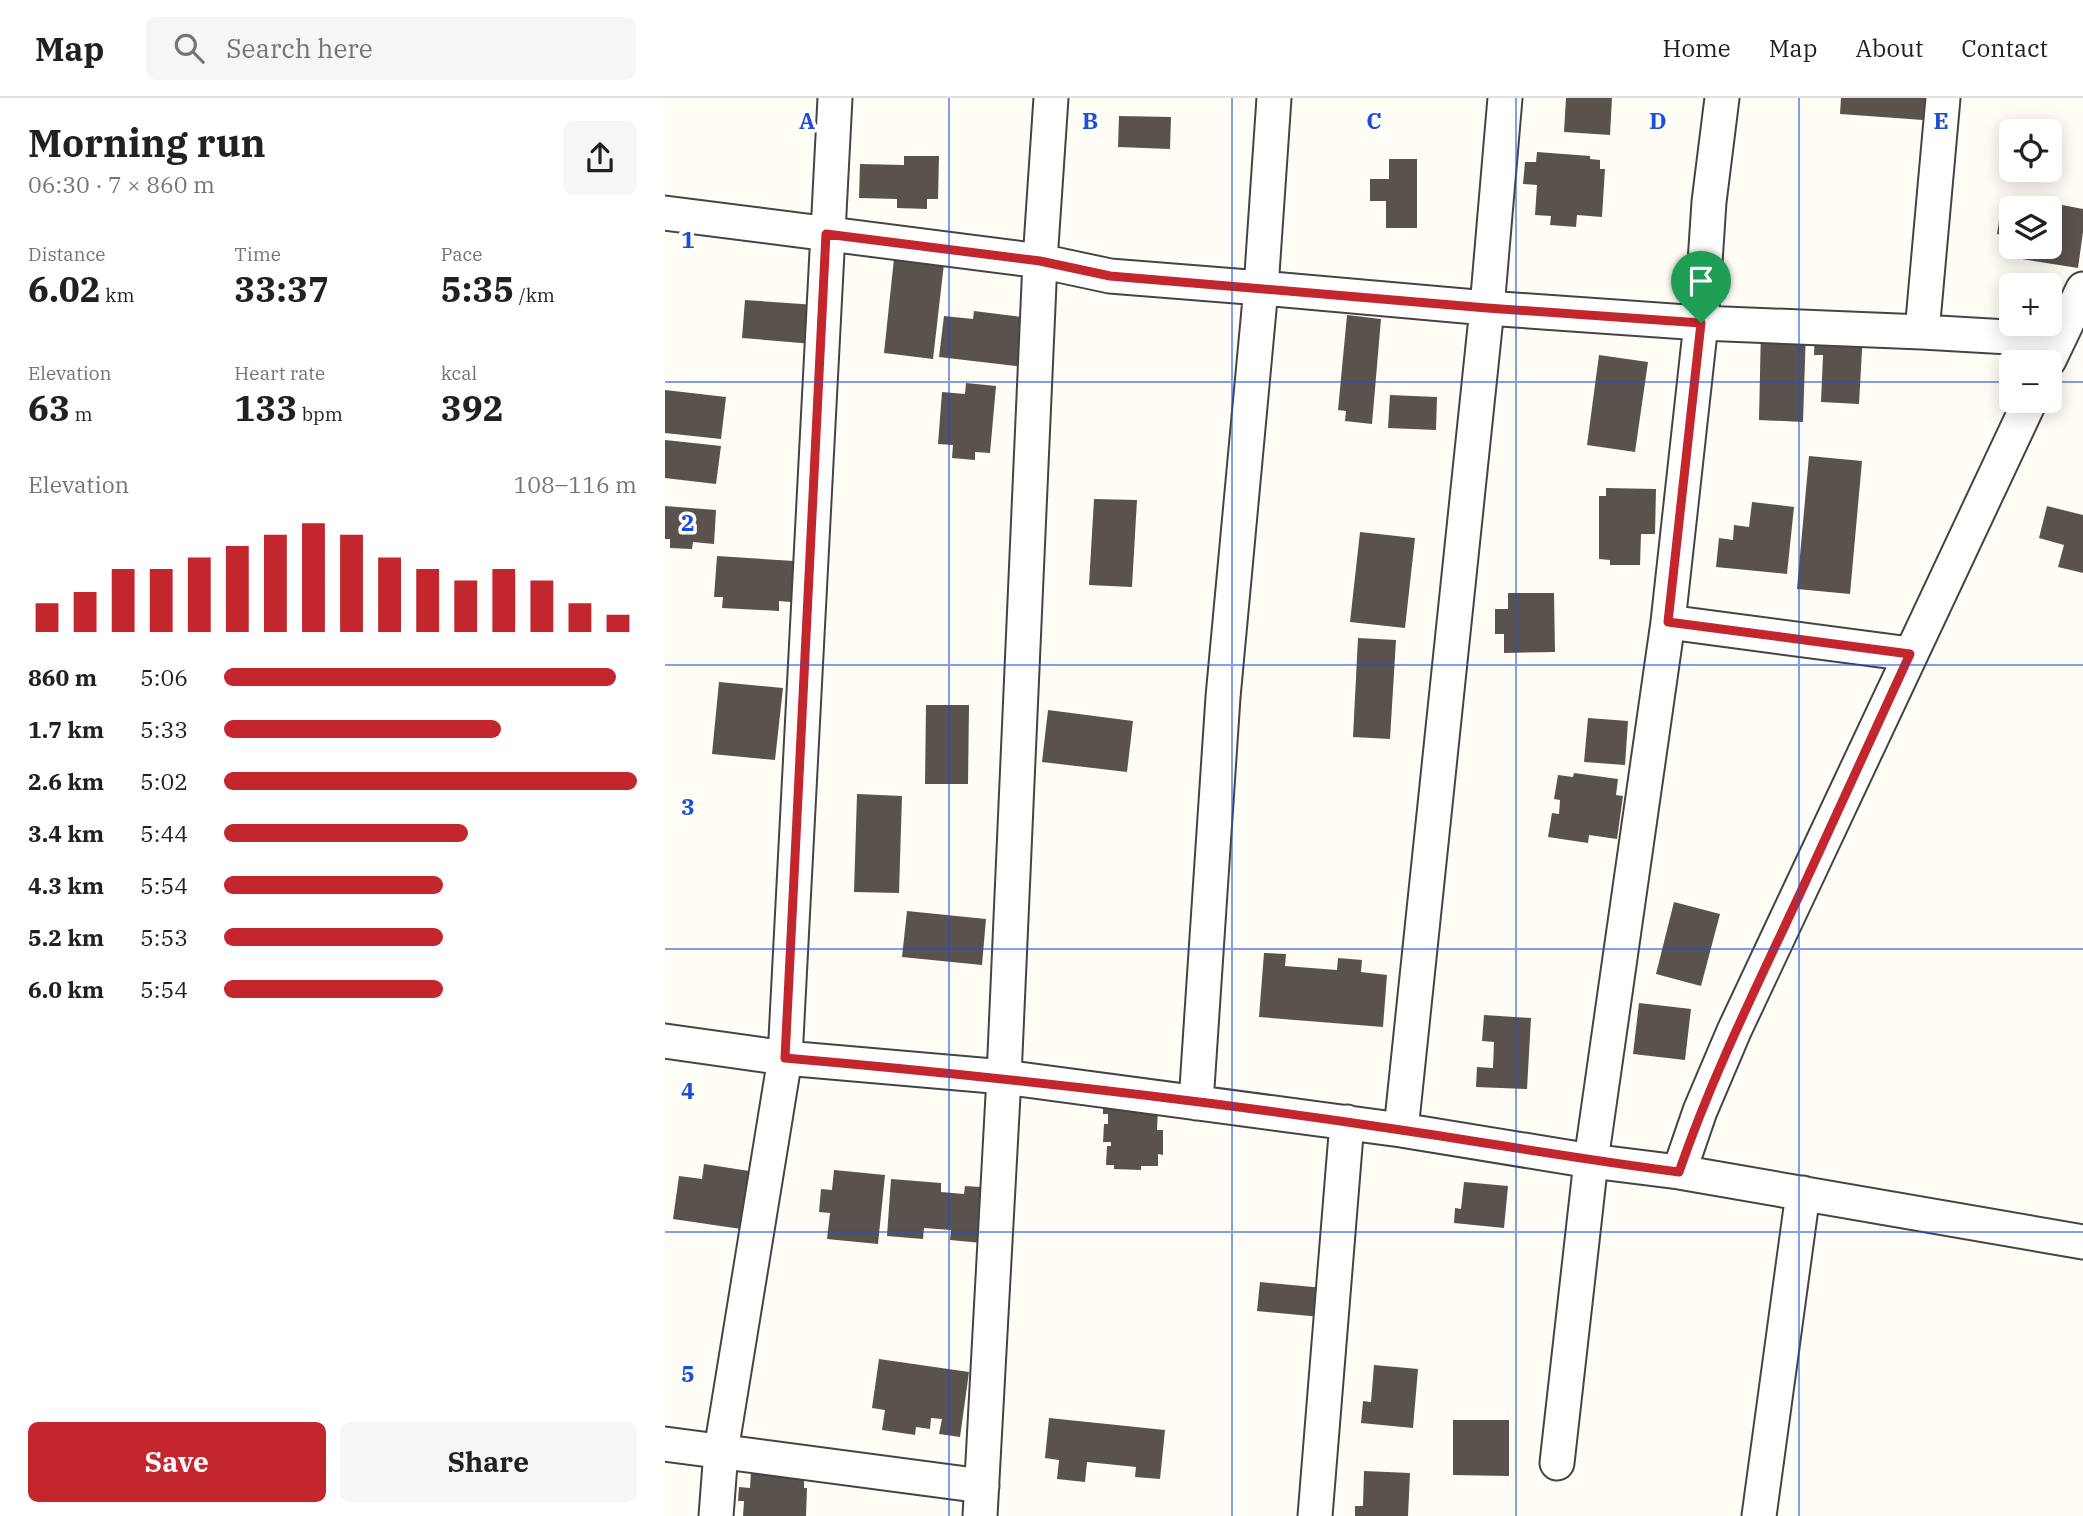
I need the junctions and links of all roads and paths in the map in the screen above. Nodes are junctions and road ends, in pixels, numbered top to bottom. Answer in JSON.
{"nodes":[{"id":1,"x":835,"y":98,"type":"edge"},
{"id":2,"x":1051,"y":98,"type":"edge"},
{"id":3,"x":1274,"y":98,"type":"edge"},
{"id":4,"x":1505,"y":98,"type":"edge"},
{"id":5,"x":1722,"y":98,"type":"edge"},
{"id":6,"x":1943,"y":98,"type":"edge"},
{"id":7,"x":665,"y":213,"type":"edge"},
{"id":8,"x":826,"y":234,"type":"junction"},
{"id":9,"x":1040,"y":261,"type":"junction"},
{"id":10,"x":1261,"y":288,"type":"junction"},
{"id":11,"x":2083,"y":289,"type":"edge"},
{"id":12,"x":1487,"y":308,"type":"junction"},
{"id":13,"x":1701,"y":323,"type":"junction"},
{"id":14,"x":1922,"y":332,"type":"junction"},
{"id":15,"x":2046,"y":350,"type":"edge"},
{"id":16,"x":2053,"y":350,"type":"edge"},
{"id":17,"x":2024,"y":413,"type":"edge"},
{"id":18,"x":1668,"y":622,"type":"junction"},
{"id":19,"x":1910,"y":654,"type":"junction"},
{"id":20,"x":665,"y":1041,"type":"edge"},
{"id":21,"x":785,"y":1058,"type":"junction"},
{"id":22,"x":1004,"y":1077,"type":"junction"},
{"id":23,"x":1196,"y":1103,"type":"junction"},
{"id":24,"x":1347,"y":1122,"type":"junction"},
{"id":25,"x":1401,"y":1130,"type":"junction"},
{"id":26,"x":1591,"y":1161,"type":"junction"},
{"id":27,"x":1679,"y":1172,"type":"junction"},
{"id":28,"x":1803,"y":1193,"type":"junction"},
{"id":29,"x":2083,"y":1242,"type":"edge"},
{"id":30,"x":665,"y":1444,"type":"edge"},
{"id":31,"x":721,"y":1451,"type":"junction"},
{"id":32,"x":1557,"y":1464,"type":"dead end"},
{"id":33,"x":981,"y":1501,"type":"edge"},
{"id":34,"x":716,"y":1516,"type":"edge"},
{"id":35,"x":1315,"y":1516,"type":"edge"},
{"id":36,"x":1759,"y":1516,"type":"edge"}],
"edges":[{"from":1,"to":8,"type":"street"},
{"from":2,"to":9,"type":"street"},
{"from":3,"to":10,"type":"street"},
{"from":4,"to":12,"type":"street"},
{"from":5,"to":13,"type":"street"},
{"from":6,"to":14,"type":"street"},
{"from":7,"to":8,"type":"street"},
{"from":8,"to":9,"type":"street"},
{"from":8,"to":21,"type":"street"},
{"from":9,"to":10,"type":"street"},
{"from":9,"to":22,"type":"street"},
{"from":10,"to":12,"type":"street"},
{"from":10,"to":23,"type":"street"},
{"from":11,"to":16,"type":"street"},
{"from":12,"to":13,"type":"street"},
{"from":12,"to":25,"type":"street"},
{"from":13,"to":14,"type":"street"},
{"from":13,"to":18,"type":"street"},
{"from":14,"to":15,"type":"street"},
{"from":17,"to":19,"type":"street"},
{"from":18,"to":19,"type":"street"},
{"from":18,"to":26,"type":"street"},
{"from":19,"to":27,"type":"street"},
{"from":20,"to":21,"type":"street"},
{"from":21,"to":22,"type":"street"},
{"from":21,"to":31,"type":"street"},
{"from":22,"to":23,"type":"street"},
{"from":22,"to":33,"type":"street"},
{"from":23,"to":24,"type":"street"},
{"from":24,"to":25,"type":"street"},
{"from":24,"to":35,"type":"street"},
{"from":25,"to":26,"type":"street"},
{"from":26,"to":27,"type":"street"},
{"from":26,"to":32,"type":"street"},
{"from":27,"to":28,"type":"street"},
{"from":28,"to":29,"type":"street"},
{"from":28,"to":36,"type":"street"},
{"from":30,"to":31,"type":"street"},
{"from":31,"to":33,"type":"street"},
{"from":31,"to":34,"type":"street"}]}
